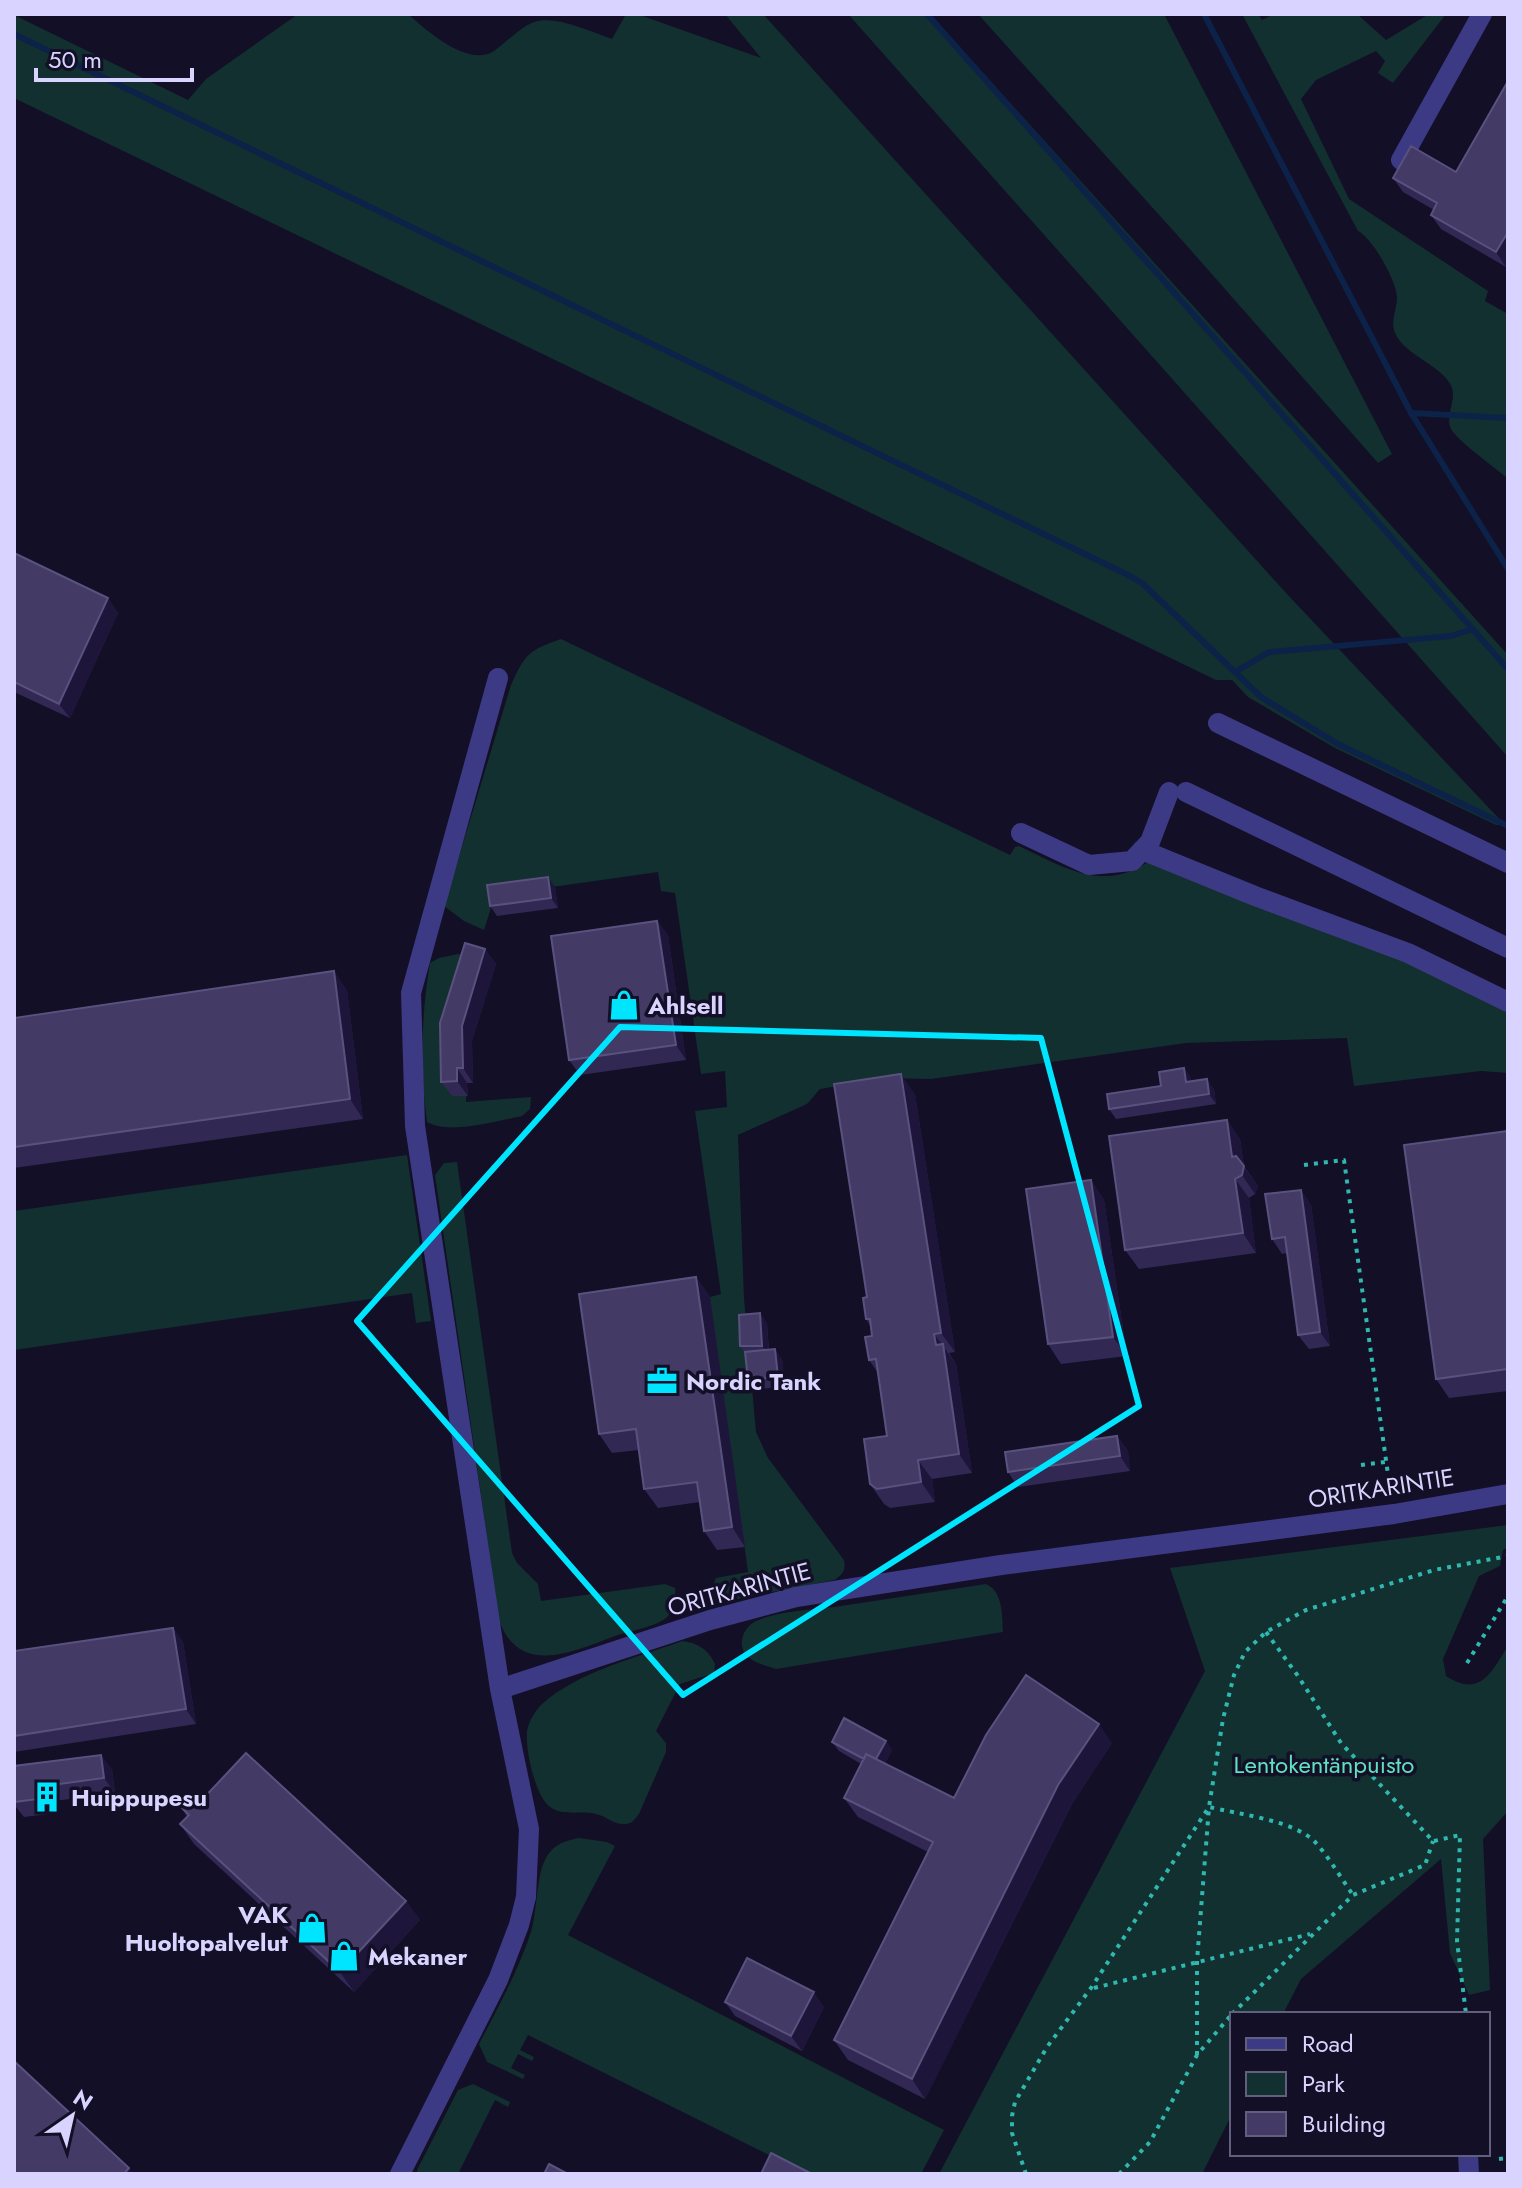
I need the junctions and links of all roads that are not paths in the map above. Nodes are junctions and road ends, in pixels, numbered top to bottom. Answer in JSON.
{"nodes":[{"id":1,"x":1482,"y":14,"type":"edge"},
{"id":2,"x":1401,"y":160,"type":"edge"},
{"id":3,"x":498,"y":678,"type":"dead end"},
{"id":4,"x":1218,"y":723,"type":"dead end"},
{"id":5,"x":1021,"y":833,"type":"dead end"},
{"id":6,"x":1142,"y":850,"type":"junction"},
{"id":7,"x":1508,"y":863,"type":"edge"},
{"id":8,"x":1508,"y":948,"type":"edge"},
{"id":9,"x":1508,"y":1002,"type":"edge"},
{"id":10,"x":1508,"y":1494,"type":"edge"},
{"id":11,"x":500,"y":1689,"type":"junction"},
{"id":12,"x":400,"y":2174,"type":"edge"}],
"edges":[{"from":1,"to":2,"type":"street"},
{"from":3,"to":11,"type":"street"},
{"from":4,"to":7,"type":"street"},
{"from":5,"to":6,"type":"street"},
{"from":6,"to":8,"type":"street"},
{"from":6,"to":9,"type":"street"},
{"from":10,"to":11,"type":"street","name":"ORITKARINTIE"},
{"from":11,"to":12,"type":"street"}]}
